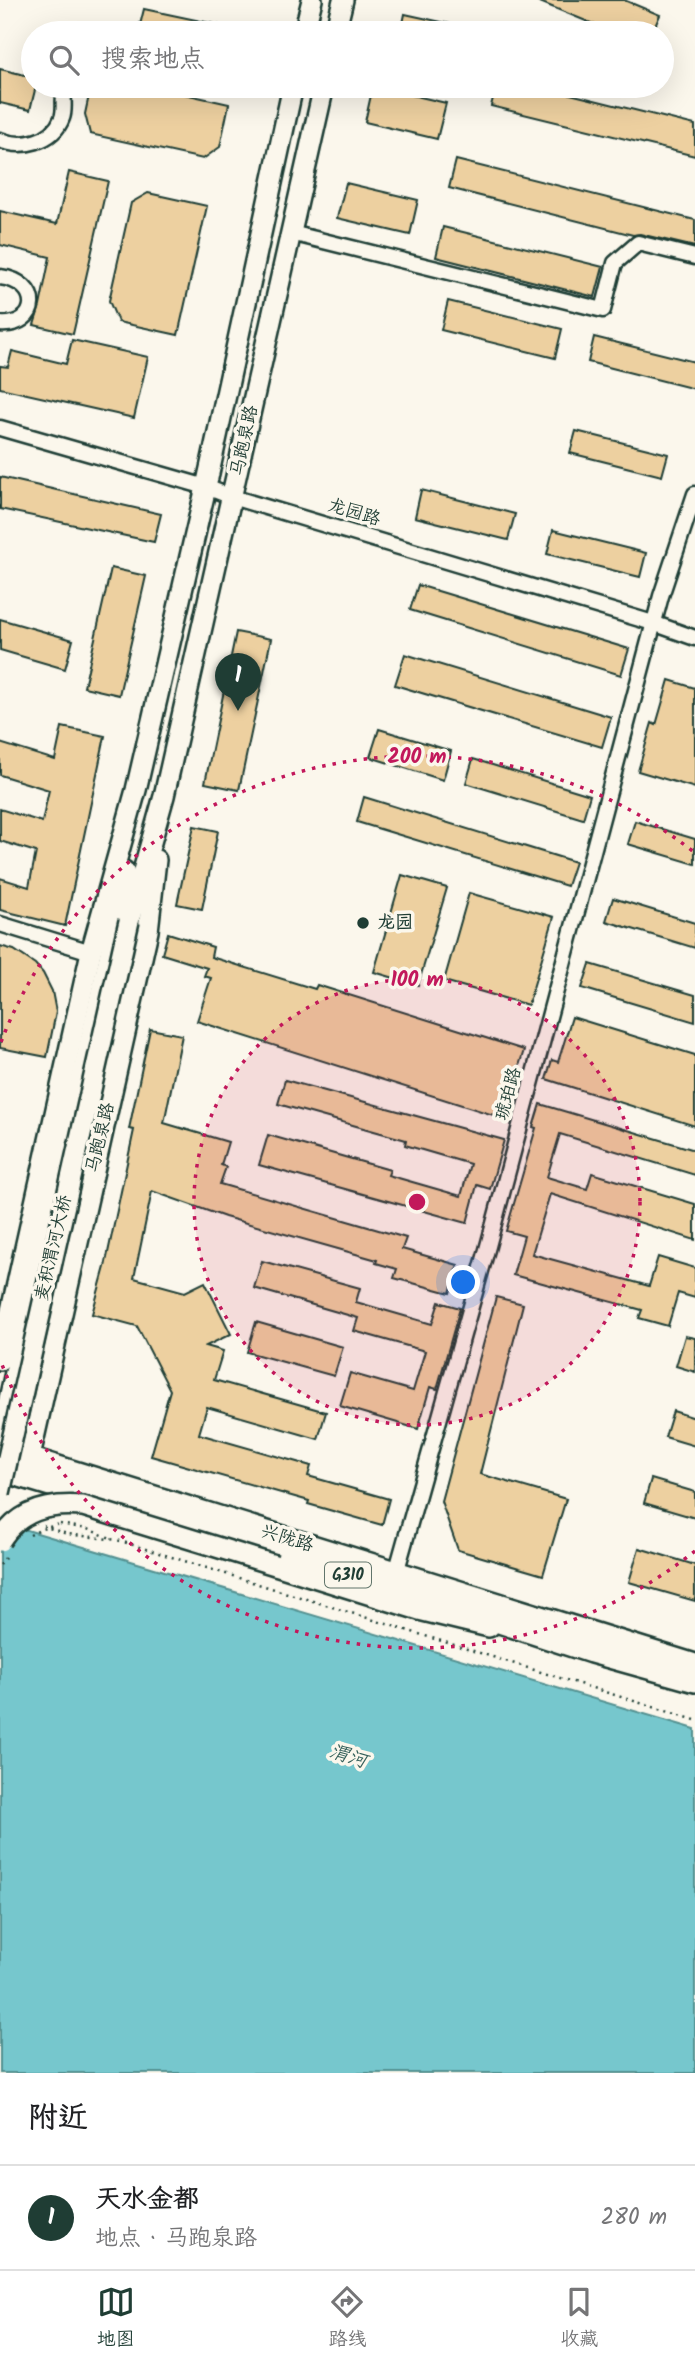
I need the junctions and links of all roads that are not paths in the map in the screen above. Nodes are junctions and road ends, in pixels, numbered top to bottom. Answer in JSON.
{"nodes":[{"id":1,"x":312,"y":0,"type":"edge"},
{"id":2,"x":342,"y":0,"type":"edge"},
{"id":3,"x":307,"y":21,"type":"edge"},
{"id":4,"x":338,"y":21,"type":"edge"},
{"id":5,"x":62,"y":98,"type":"edge"},
{"id":6,"x":290,"y":98,"type":"edge"},
{"id":7,"x":321,"y":98,"type":"edge"},
{"id":8,"x":0,"y":141,"type":"edge"},
{"id":9,"x":291,"y":233,"type":"junction"},
{"id":10,"x":695,"y":257,"type":"edge"},
{"id":11,"x":0,"y":277,"type":"edge"},
{"id":12,"x":0,"y":324,"type":"edge"},
{"id":13,"x":0,"y":428,"type":"edge"},
{"id":14,"x":206,"y":487,"type":"junction"},
{"id":15,"x":695,"y":494,"type":"edge"},
{"id":16,"x":232,"y":497,"type":"junction"},
{"id":17,"x":653,"y":623,"type":"junction"},
{"id":18,"x":695,"y":638,"type":"edge"},
{"id":19,"x":136,"y":790,"type":"junction"},
{"id":20,"x":164,"y":796,"type":"junction"},
{"id":21,"x":123,"y":919,"type":"junction"},
{"id":22,"x":0,"y":924,"type":"edge"},
{"id":23,"x":91,"y":952,"type":"junction"},
{"id":24,"x":0,"y":1360,"type":"edge"},
{"id":25,"x":0,"y":1439,"type":"edge"},
{"id":26,"x":0,"y":1449,"type":"edge"},
{"id":27,"x":27,"y":1469,"type":"junction"},
{"id":28,"x":0,"y":1470,"type":"edge"},
{"id":29,"x":0,"y":1493,"type":"edge"},
{"id":30,"x":3,"y":1549,"type":"edge"},
{"id":31,"x":396,"y":1573,"type":"junction"},
{"id":32,"x":591,"y":1653,"type":"junction"},
{"id":33,"x":695,"y":1665,"type":"edge"},
{"id":34,"x":695,"y":1681,"type":"edge"}],
"edges":[{"from":1,"to":3,"type":"main road"},
{"from":2,"to":4,"type":"main road"},
{"from":5,"to":8,"type":"street"},
{"from":6,"to":14,"type":"main road","name":"马跑泉路"},
{"from":7,"to":9,"type":"main road","name":"马跑泉路"},
{"from":9,"to":10,"type":"street"},
{"from":9,"to":16,"type":"main road","name":"马跑泉路"},
{"from":11,"to":12,"type":"street"},
{"from":13,"to":14,"type":"street","name":"龙园路"},
{"from":14,"to":16,"type":"street","name":"龙园路"},
{"from":14,"to":19,"type":"main road","name":"马跑泉路"},
{"from":15,"to":17,"type":"street","name":"琥珀路"},
{"from":16,"to":17,"type":"street","name":"龙园路"},
{"from":16,"to":20,"type":"main road","name":"马跑泉路"},
{"from":17,"to":18,"type":"street","name":"龙园路"},
{"from":17,"to":31,"type":"street","name":"琥珀路"},
{"from":19,"to":21,"type":"main road","name":"马跑泉路"},
{"from":19,"to":23,"type":"main road","name":"马跑泉路"},
{"from":20,"to":21,"type":"main road","name":"马跑泉路"},
{"from":20,"to":27,"type":"main road","name":"马跑泉路"},
{"from":21,"to":25,"type":"main road","name":"麦积渭河大桥"},
{"from":21,"to":29,"type":"main road","name":"麦积渭河大桥","bridge":true},
{"from":22,"to":23,"type":"street"},
{"from":23,"to":24,"type":"main road","name":"马跑泉路"},
{"from":26,"to":27,"type":"highway","name":"兴陇路"},
{"from":27,"to":28,"type":"highway","name":"兴陇路","number":"G310"},
{"from":27,"to":31,"type":"highway","name":"兴陇路"},
{"from":27,"to":32,"type":"highway","name":"兴陇路","number":"G310"},
{"from":30,"to":32,"type":"main road","bridge":true},
{"from":31,"to":33,"type":"highway","name":"兴陇路"},
{"from":32,"to":34,"type":"highway","name":"兴陇路","number":"G310"}]}
